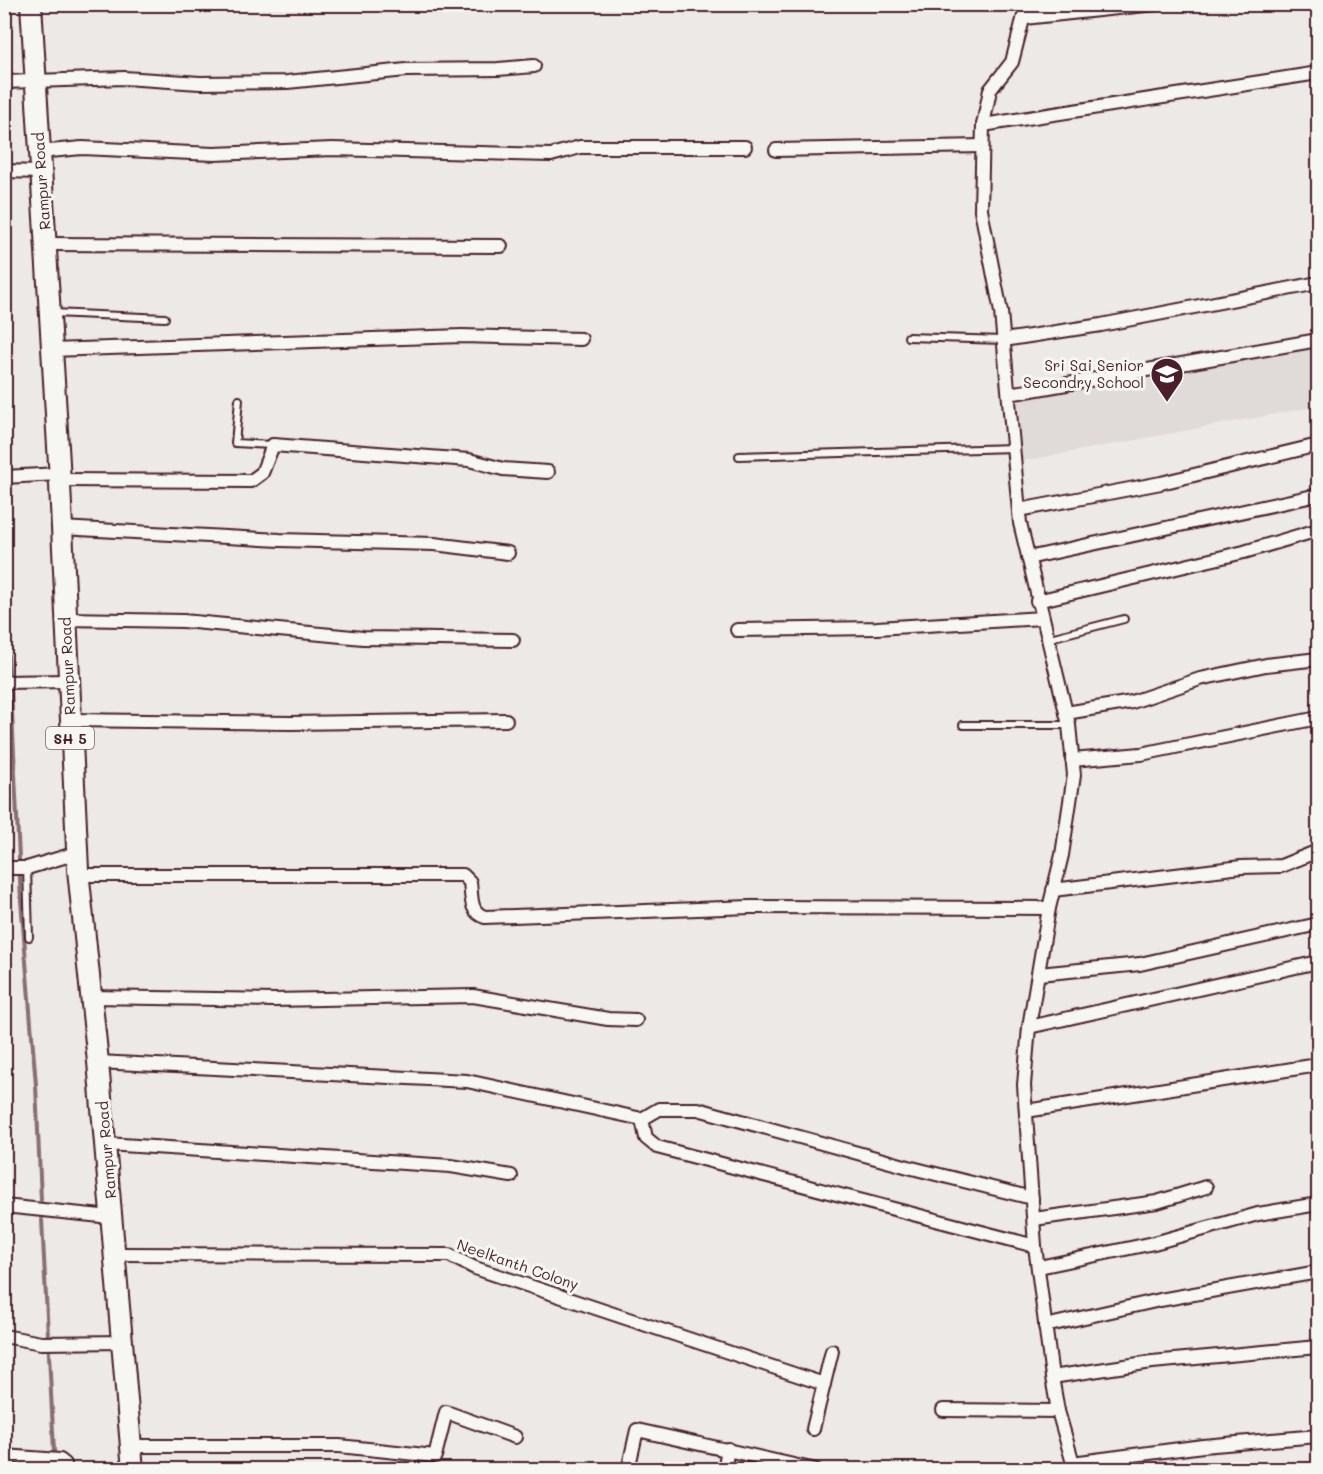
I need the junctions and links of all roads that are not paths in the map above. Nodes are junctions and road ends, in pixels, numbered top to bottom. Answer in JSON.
{"nodes":[{"id":1,"x":31,"y":4,"type":"edge"},
{"id":2,"x":1027,"y":4,"type":"edge"},
{"id":3,"x":1155,"y":4,"type":"edge"},
{"id":4,"x":1024,"y":18,"type":"junction"},
{"id":5,"x":534,"y":66,"type":"dead end"},
{"id":6,"x":1318,"y":73,"type":"edge"},
{"id":7,"x":33,"y":81,"type":"junction"},
{"id":8,"x":4,"y":82,"type":"edge"},
{"id":9,"x":983,"y":125,"type":"junction"},
{"id":10,"x":982,"y":146,"type":"junction"},
{"id":11,"x":744,"y":147,"type":"dead end"},
{"id":12,"x":776,"y":150,"type":"dead end"},
{"id":13,"x":39,"y":152,"type":"junction"},
{"id":14,"x":4,"y":171,"type":"edge"},
{"id":15,"x":40,"y":172,"type":"junction"},
{"id":16,"x":45,"y":244,"type":"junction"},
{"id":17,"x":501,"y":246,"type":"dead end"},
{"id":18,"x":1318,"y":283,"type":"edge"},
{"id":19,"x":49,"y":313,"type":"junction"},
{"id":20,"x":165,"y":318,"type":"dead end"},
{"id":21,"x":908,"y":338,"type":"dead end"},
{"id":22,"x":581,"y":339,"type":"dead end"},
{"id":23,"x":1004,"y":340,"type":"junction"},
{"id":24,"x":1318,"y":340,"type":"edge"},
{"id":25,"x":51,"y":350,"type":"junction"},
{"id":26,"x":1009,"y":394,"type":"junction"},
{"id":27,"x":239,"y":400,"type":"dead end"},
{"id":28,"x":273,"y":445,"type":"junction"},
{"id":29,"x":1318,"y":445,"type":"edge"},
{"id":30,"x":1014,"y":448,"type":"junction"},
{"id":31,"x":739,"y":456,"type":"dead end"},
{"id":32,"x":548,"y":472,"type":"dead end"},
{"id":33,"x":4,"y":477,"type":"edge"},
{"id":34,"x":59,"y":477,"type":"junction"},
{"id":35,"x":1318,"y":495,"type":"edge"},
{"id":36,"x":1019,"y":510,"type":"junction"},
{"id":37,"x":61,"y":528,"type":"junction"},
{"id":38,"x":1318,"y":530,"type":"edge"},
{"id":39,"x":508,"y":553,"type":"dead end"},
{"id":40,"x":1028,"y":558,"type":"junction"},
{"id":41,"x":1037,"y":601,"type":"junction"},
{"id":42,"x":1043,"y":618,"type":"junction"},
{"id":43,"x":64,"y":619,"type":"junction"},
{"id":44,"x":1124,"y":619,"type":"dead end"},
{"id":45,"x":737,"y":630,"type":"dead end"},
{"id":46,"x":1050,"y":638,"type":"junction"},
{"id":47,"x":513,"y":640,"type":"dead end"},
{"id":48,"x":1318,"y":659,"type":"edge"},
{"id":49,"x":67,"y":681,"type":"junction"},
{"id":50,"x":4,"y":682,"type":"edge"},
{"id":51,"x":1318,"y":718,"type":"edge"},
{"id":52,"x":1067,"y":719,"type":"junction"},
{"id":53,"x":69,"y":720,"type":"junction"},
{"id":54,"x":506,"y":720,"type":"dead end"},
{"id":55,"x":963,"y":725,"type":"dead end"},
{"id":56,"x":1072,"y":760,"type":"junction"},
{"id":57,"x":1318,"y":851,"type":"edge"},
{"id":58,"x":77,"y":853,"type":"junction"},
{"id":59,"x":17,"y":868,"type":"edge"},
{"id":60,"x":78,"y":875,"type":"junction"},
{"id":61,"x":1053,"y":890,"type":"junction"},
{"id":62,"x":1049,"y":908,"type":"junction"},
{"id":63,"x":1318,"y":924,"type":"edge"},
{"id":64,"x":29,"y":938,"type":"dead end"},
{"id":65,"x":1318,"y":962,"type":"edge"},
{"id":66,"x":1039,"y":974,"type":"junction"},
{"id":67,"x":91,"y":997,"type":"junction"},
{"id":68,"x":636,"y":1020,"type":"dead end"},
{"id":69,"x":1029,"y":1027,"type":"junction"},
{"id":70,"x":98,"y":1062,"type":"junction"},
{"id":71,"x":1318,"y":1065,"type":"edge"},
{"id":72,"x":1026,"y":1111,"type":"junction"},
{"id":73,"x":642,"y":1119,"type":"junction"},
{"id":74,"x":106,"y":1144,"type":"junction"},
{"id":75,"x":511,"y":1176,"type":"dead end"},
{"id":76,"x":1206,"y":1187,"type":"dead end"},
{"id":77,"x":1032,"y":1198,"type":"junction"},
{"id":78,"x":1318,"y":1204,"type":"edge"},
{"id":79,"x":4,"y":1206,"type":"edge"},
{"id":80,"x":111,"y":1217,"type":"junction"},
{"id":81,"x":1034,"y":1219,"type":"junction"},
{"id":82,"x":1035,"y":1246,"type":"junction"},
{"id":83,"x":116,"y":1254,"type":"junction"},
{"id":84,"x":1039,"y":1267,"type":"junction"},
{"id":85,"x":1318,"y":1272,"type":"edge"},
{"id":86,"x":1045,"y":1326,"type":"junction"},
{"id":87,"x":4,"y":1336,"type":"edge"},
{"id":88,"x":123,"y":1342,"type":"junction"},
{"id":89,"x":1318,"y":1347,"type":"edge"},
{"id":90,"x":832,"y":1351,"type":"dead end"},
{"id":91,"x":1052,"y":1377,"type":"junction"},
{"id":92,"x":824,"y":1384,"type":"junction"},
{"id":93,"x":944,"y":1410,"type":"dead end"},
{"id":94,"x":1058,"y":1412,"type":"junction"},
{"id":95,"x":813,"y":1429,"type":"dead end"},
{"id":96,"x":1318,"y":1436,"type":"edge"},
{"id":97,"x":516,"y":1437,"type":"dead end"},
{"id":98,"x":132,"y":1446,"type":"junction"},
{"id":99,"x":728,"y":1449,"type":"junction"},
{"id":100,"x":4,"y":1456,"type":"edge"},
{"id":101,"x":58,"y":1463,"type":"edge"},
{"id":102,"x":1074,"y":1466,"type":"edge"},
{"id":103,"x":133,"y":1470,"type":"edge"},
{"id":104,"x":628,"y":1470,"type":"edge"},
{"id":105,"x":724,"y":1470,"type":"edge"},
{"id":106,"x":816,"y":1470,"type":"edge"}],
"edges":[{"from":1,"to":7,"type":"main road","name":"Rampur Road","number":"SH 5"},
{"from":2,"to":4,"type":"street"},
{"from":3,"to":4,"type":"street"},
{"from":4,"to":9,"type":"street"},
{"from":5,"to":7,"type":"street"},
{"from":6,"to":9,"type":"street"},
{"from":7,"to":8,"type":"street"},
{"from":7,"to":13,"type":"main road","name":"Rampur Road","number":"SH 5"},
{"from":9,"to":10,"type":"street"},
{"from":10,"to":12,"type":"street"},
{"from":10,"to":23,"type":"street"},
{"from":11,"to":13,"type":"street"},
{"from":13,"to":15,"type":"main road","name":"Rampur Road","number":"SH 5"},
{"from":14,"to":15,"type":"street"},
{"from":15,"to":16,"type":"main road","name":"Rampur Road","number":"SH 5"},
{"from":16,"to":17,"type":"street"},
{"from":16,"to":19,"type":"main road","name":"Rampur Road","number":"SH 5"},
{"from":18,"to":23,"type":"street"},
{"from":19,"to":20,"type":"lane"},
{"from":19,"to":25,"type":"main road","name":"Rampur Road","number":"SH 5"},
{"from":21,"to":23,"type":"lane"},
{"from":22,"to":25,"type":"street"},
{"from":23,"to":26,"type":"street"},
{"from":24,"to":26,"type":"street"},
{"from":25,"to":34,"type":"main road","name":"Rampur Road","number":"SH 5"},
{"from":26,"to":30,"type":"street"},
{"from":27,"to":28,"type":"lane"},
{"from":28,"to":32,"type":"street"},
{"from":28,"to":34,"type":"street"},
{"from":29,"to":36,"type":"street"},
{"from":30,"to":31,"type":"lane"},
{"from":30,"to":36,"type":"street"},
{"from":33,"to":34,"type":"street"},
{"from":34,"to":37,"type":"main road","name":"Rampur Road","number":"SH 5"},
{"from":35,"to":40,"type":"street"},
{"from":36,"to":40,"type":"street"},
{"from":37,"to":39,"type":"street"},
{"from":37,"to":43,"type":"main road","name":"Rampur Road","number":"SH 5"},
{"from":38,"to":41,"type":"street"},
{"from":40,"to":41,"type":"street"},
{"from":41,"to":42,"type":"street"},
{"from":42,"to":45,"type":"street"},
{"from":42,"to":46,"type":"street"},
{"from":43,"to":47,"type":"street"},
{"from":43,"to":49,"type":"main road","name":"Rampur Road","number":"SH 5"},
{"from":44,"to":46,"type":"lane"},
{"from":46,"to":52,"type":"street"},
{"from":48,"to":52,"type":"street"},
{"from":49,"to":50,"type":"street"},
{"from":49,"to":53,"type":"main road","name":"Rampur Road","number":"SH 5"},
{"from":51,"to":56,"type":"street"},
{"from":52,"to":55,"type":"lane"},
{"from":52,"to":56,"type":"street"},
{"from":53,"to":54,"type":"street"},
{"from":53,"to":58,"type":"main road","name":"Rampur Road","number":"SH 5"},
{"from":56,"to":61,"type":"street"},
{"from":57,"to":61,"type":"street"},
{"from":58,"to":59,"type":"street"},
{"from":58,"to":60,"type":"main road","name":"Rampur Road","number":"SH 5"},
{"from":59,"to":64,"type":"lane"},
{"from":60,"to":62,"type":"street"},
{"from":60,"to":67,"type":"main road","name":"Rampur Road","number":"SH 5"},
{"from":61,"to":62,"type":"street"},
{"from":62,"to":66,"type":"street"},
{"from":63,"to":66,"type":"street"},
{"from":65,"to":69,"type":"street"},
{"from":66,"to":69,"type":"street"},
{"from":67,"to":68,"type":"street"},
{"from":67,"to":70,"type":"main road","name":"Rampur Road","number":"SH 5"},
{"from":69,"to":72,"type":"street"},
{"from":70,"to":73,"type":"street"},
{"from":70,"to":74,"type":"main road","name":"Rampur Road","number":"SH 5"},
{"from":71,"to":72,"type":"street"},
{"from":72,"to":77,"type":"street"},
{"from":73,"to":77,"type":"street"},
{"from":73,"to":82,"type":"street"},
{"from":74,"to":75,"type":"street"},
{"from":74,"to":80,"type":"main road","name":"Rampur Road","number":"SH 5"},
{"from":76,"to":81,"type":"street"},
{"from":77,"to":81,"type":"street"},
{"from":78,"to":84,"type":"street"},
{"from":79,"to":80,"type":"street"},
{"from":80,"to":83,"type":"main road","name":"Rampur Road","number":"SH 5"},
{"from":81,"to":82,"type":"street"},
{"from":82,"to":84,"type":"street"},
{"from":83,"to":88,"type":"main road","name":"Rampur Road","number":"SH 5"},
{"from":83,"to":92,"type":"street","name":"Neelkanth Colony"},
{"from":84,"to":86,"type":"street"},
{"from":85,"to":86,"type":"street"},
{"from":86,"to":91,"type":"street"},
{"from":87,"to":88,"type":"street"},
{"from":88,"to":98,"type":"main road","name":"Rampur Road","number":"SH 5"},
{"from":89,"to":91,"type":"street"},
{"from":90,"to":92,"type":"street"},
{"from":91,"to":94,"type":"street"},
{"from":92,"to":95,"type":"street"},
{"from":93,"to":94,"type":"street"},
{"from":94,"to":102,"type":"street"},
{"from":96,"to":102,"type":"street"},
{"from":97,"to":98,"type":"street"},
{"from":98,"to":103,"type":"main road","name":"Rampur Road","number":"SH 5"},
{"from":99,"to":104,"type":"street"},
{"from":99,"to":105,"type":"street"},
{"from":99,"to":106,"type":"street"},
{"from":100,"to":101,"type":"street"}]}
